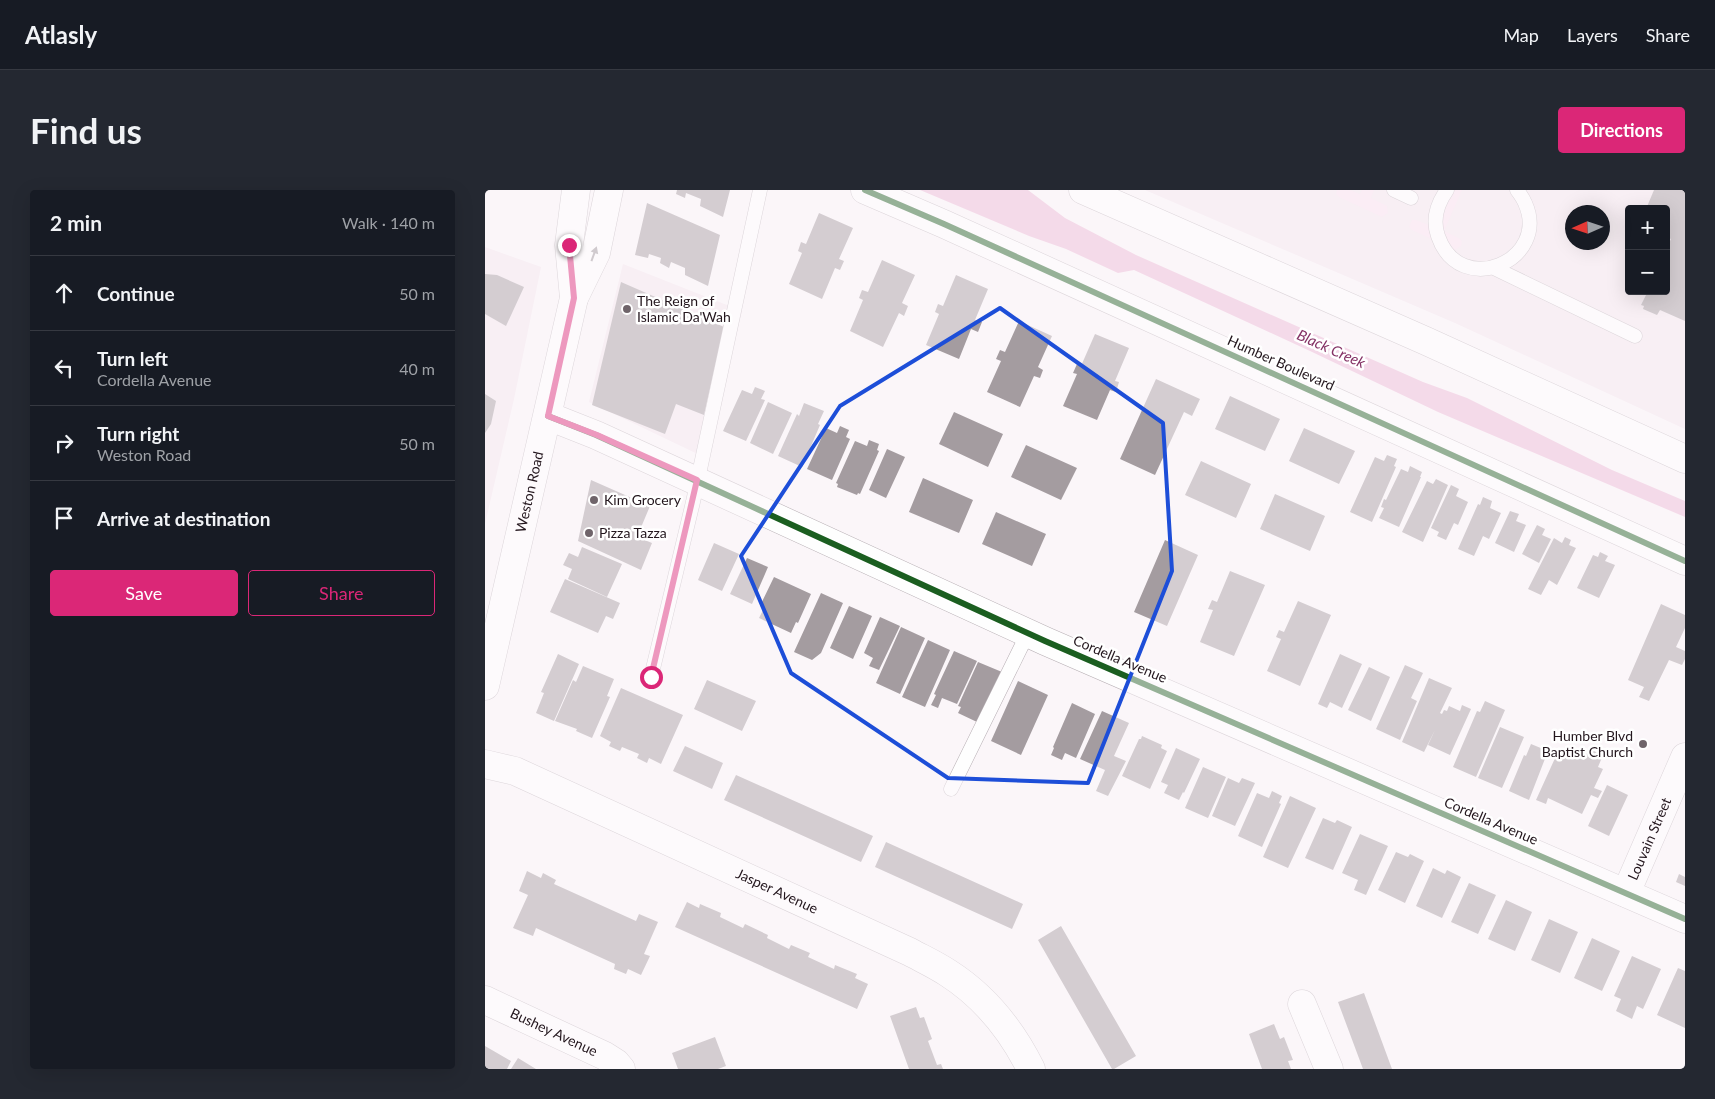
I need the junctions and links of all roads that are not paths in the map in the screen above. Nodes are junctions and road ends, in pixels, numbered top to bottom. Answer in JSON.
{"nodes":[{"id":1,"x":556,"y":190,"type":"edge"},
{"id":2,"x":576,"y":190,"type":"edge"},
{"id":3,"x":609,"y":190,"type":"edge"},
{"id":4,"x":760,"y":190,"type":"edge"},
{"id":5,"x":865,"y":190,"type":"edge"},
{"id":6,"x":1083,"y":190,"type":"edge"},
{"id":7,"x":1394,"y":190,"type":"edge"},
{"id":8,"x":1447,"y":190,"type":"edge"},
{"id":9,"x":1517,"y":190,"type":"edge"},
{"id":10,"x":1411,"y":198,"type":"dead end"},
{"id":11,"x":569,"y":245,"type":"junction"},
{"id":12,"x":1494,"y":268,"type":"junction"},
{"id":13,"x":574,"y":298,"type":"junction"},
{"id":14,"x":1635,"y":336,"type":"dead end"},
{"id":15,"x":548,"y":416,"type":"junction"},
{"id":16,"x":1685,"y":458,"type":"edge"},
{"id":17,"x":697,"y":480,"type":"junction"},
{"id":18,"x":1685,"y":561,"type":"edge"},
{"id":19,"x":1028,"y":633,"type":"junction"},
{"id":20,"x":651,"y":677,"type":"dead end"},
{"id":21,"x":485,"y":686,"type":"edge"},
{"id":22,"x":1685,"y":756,"type":"edge"},
{"id":23,"x":485,"y":764,"type":"edge"},
{"id":24,"x":951,"y":789,"type":"dead end"},
{"id":25,"x":1626,"y":893,"type":"junction"},
{"id":26,"x":1685,"y":919,"type":"edge"},
{"id":27,"x":485,"y":1000,"type":"edge"},
{"id":28,"x":1302,"y":1004,"type":"dead end"},
{"id":29,"x":621,"y":1069,"type":"edge"},
{"id":30,"x":1031,"y":1069,"type":"edge"},
{"id":31,"x":1329,"y":1069,"type":"edge"}],
"edges":[{"from":1,"to":11,"type":"street"},
{"from":2,"to":11,"type":"street","name":"Weston Road"},
{"from":13,"to":3,"type":"street","name":"Weston Road","one_way":true},
{"from":4,"to":17,"type":"lane"},
{"from":5,"to":18,"type":"street","name":"Humber Boulevard"},
{"from":6,"to":16,"type":"street"},
{"from":7,"to":10,"type":"lane"},
{"from":8,"to":12,"type":"lane"},
{"from":9,"to":12,"type":"lane"},
{"from":11,"to":13,"type":"street","name":"Weston Road"},
{"from":12,"to":14,"type":"lane"},
{"from":13,"to":15,"type":"street","name":"Weston Road"},
{"from":15,"to":17,"type":"street","name":"Cordella Avenue"},
{"from":15,"to":21,"type":"street","name":"Weston Road"},
{"from":17,"to":19,"type":"street","name":"Cordella Avenue"},
{"from":17,"to":20,"type":"lane"},
{"from":19,"to":24,"type":"lane"},
{"from":19,"to":25,"type":"street","name":"Cordella Avenue"},
{"from":22,"to":25,"type":"street","name":"Louvain Street"},
{"from":23,"to":30,"type":"street","name":"Jasper Avenue"},
{"from":25,"to":26,"type":"street","name":"Cordella Avenue"},
{"from":27,"to":29,"type":"street","name":"Bushey Avenue"},
{"from":28,"to":31,"type":"street"}]}
